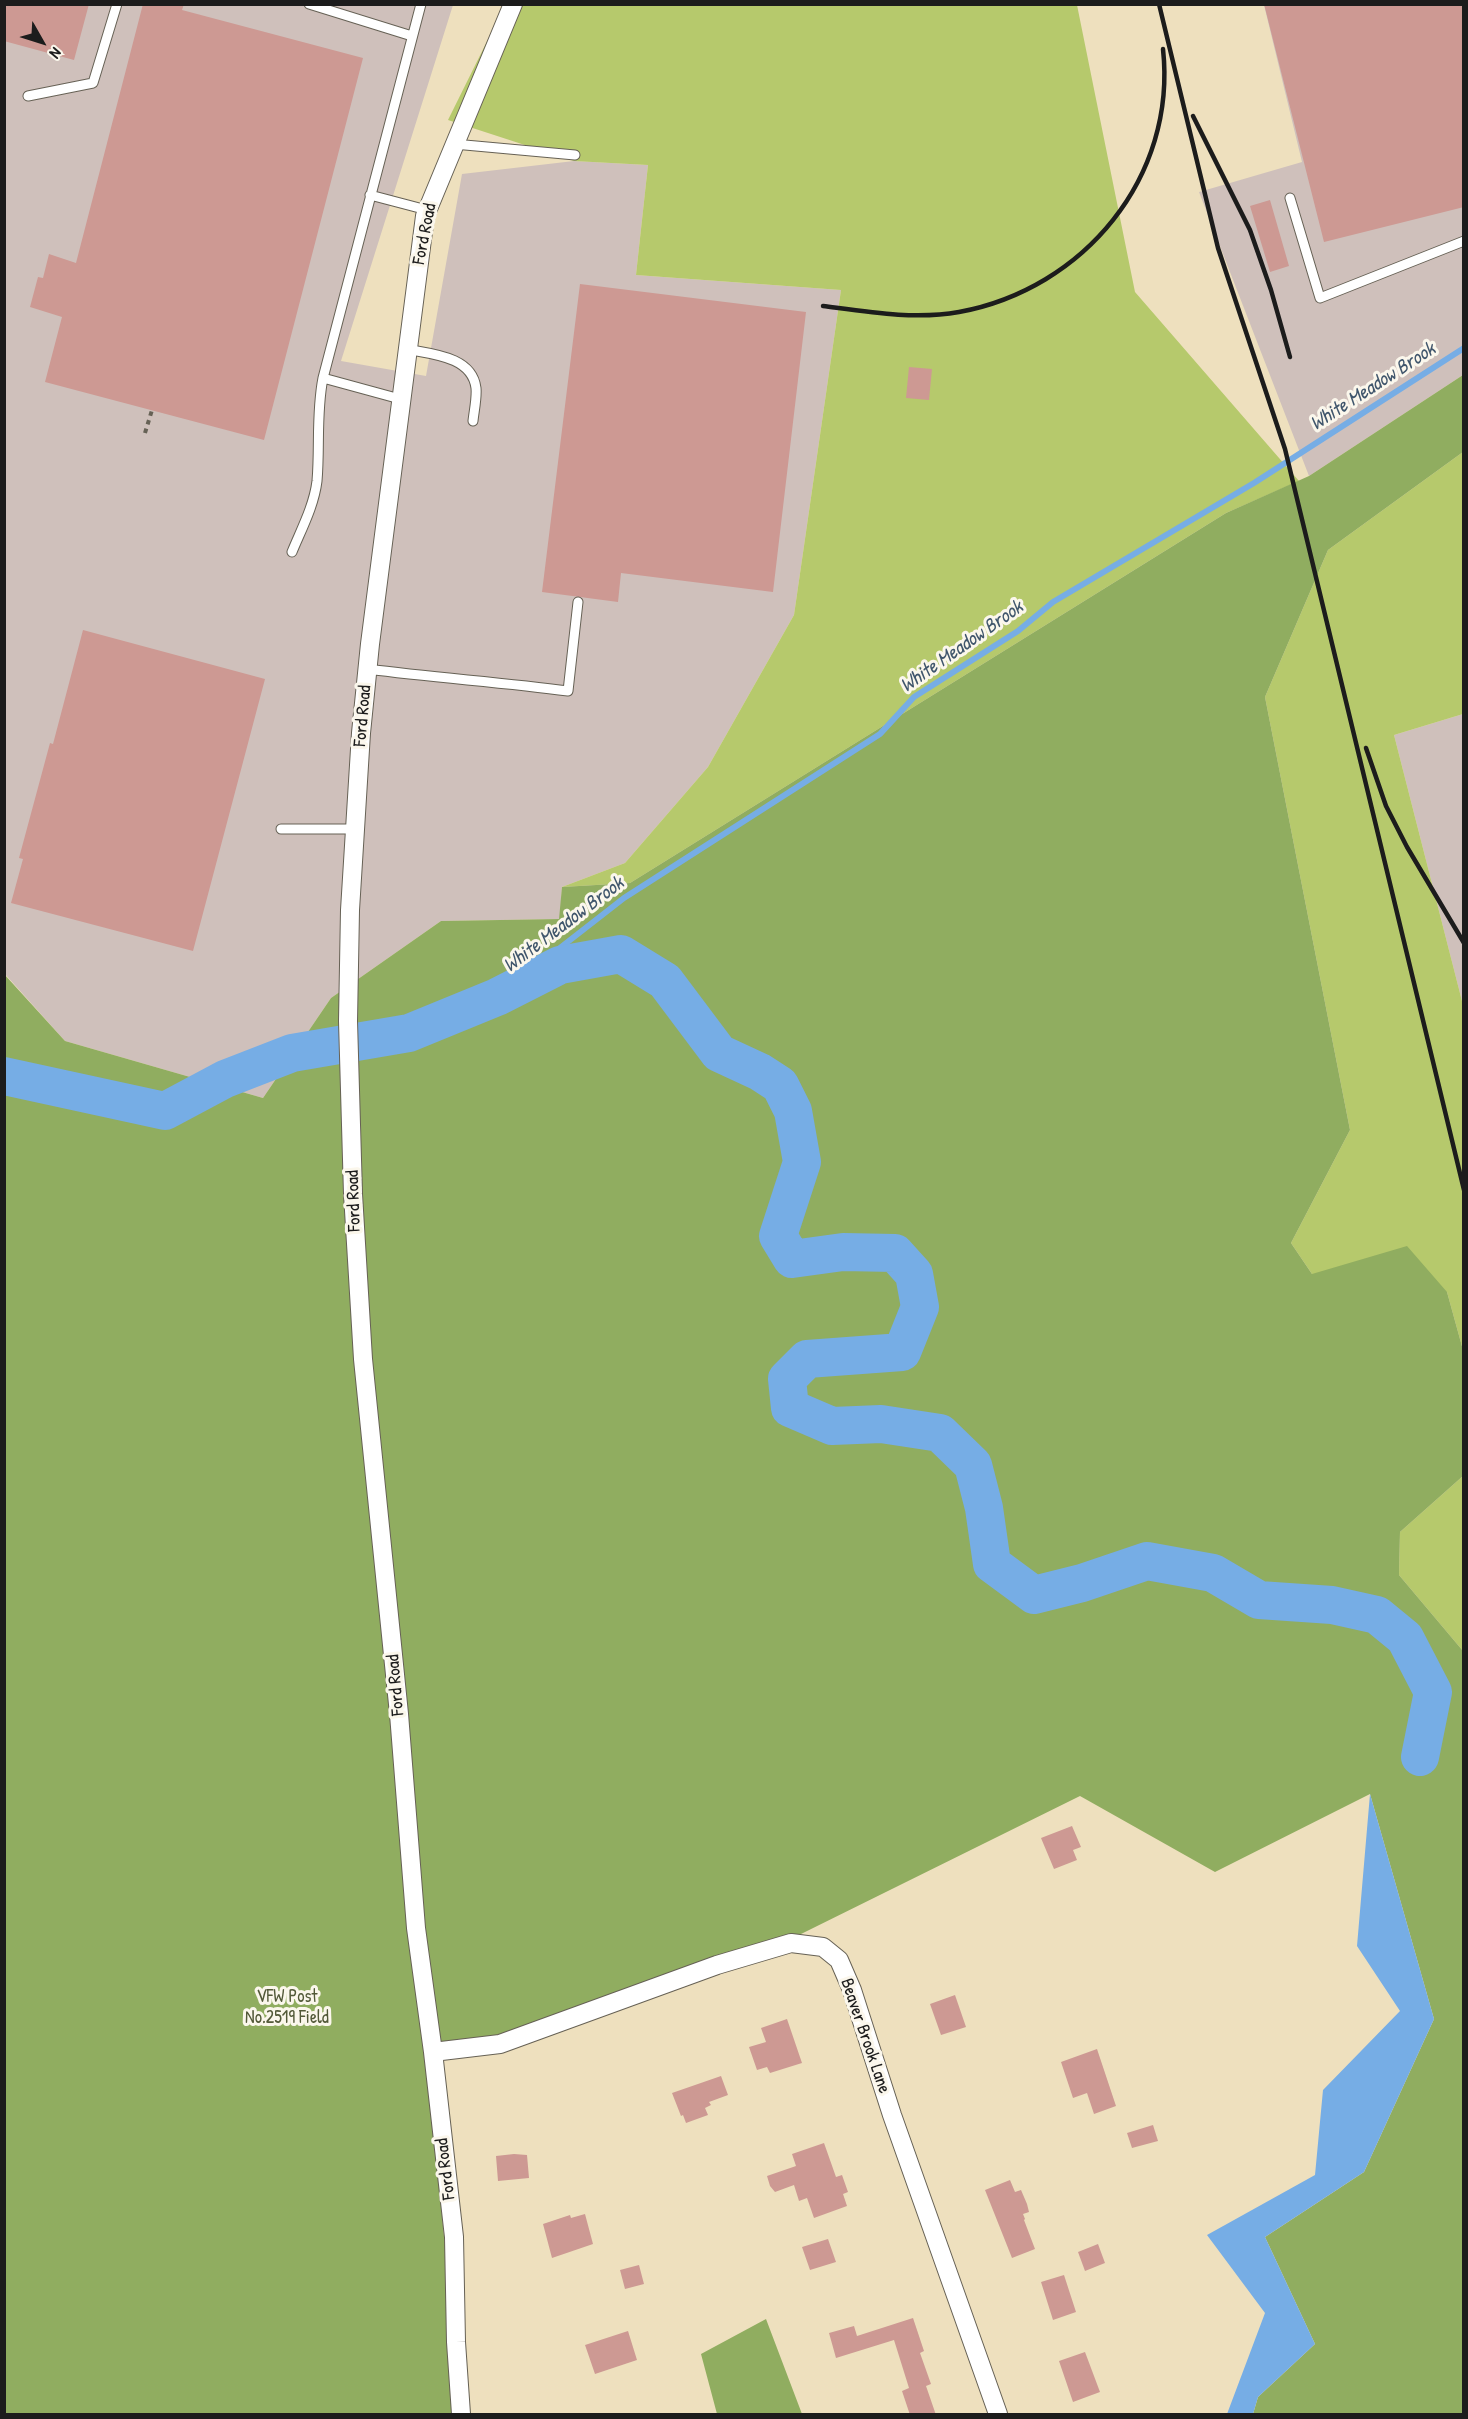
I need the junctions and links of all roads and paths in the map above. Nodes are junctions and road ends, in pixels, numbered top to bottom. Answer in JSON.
{"nodes":[{"id":1,"x":117,"y":4,"type":"edge"},
{"id":2,"x":309,"y":4,"type":"edge"},
{"id":3,"x":421,"y":4,"type":"edge"},
{"id":4,"x":513,"y":4,"type":"edge"},
{"id":5,"x":412,"y":36,"type":"junction"},
{"id":6,"x":28,"y":96,"type":"dead end"},
{"id":7,"x":454,"y":144,"type":"junction"},
{"id":8,"x":575,"y":155,"type":"dead end"},
{"id":9,"x":370,"y":195,"type":"junction"},
{"id":10,"x":1290,"y":198,"type":"dead end"},
{"id":11,"x":427,"y":210,"type":"junction"},
{"id":12,"x":1464,"y":241,"type":"edge"},
{"id":13,"x":406,"y":349,"type":"junction"},
{"id":14,"x":323,"y":378,"type":"junction"},
{"id":15,"x":400,"y":399,"type":"junction"},
{"id":16,"x":152,"y":410,"type":"dead end"},
{"id":17,"x":473,"y":421,"type":"dead end"},
{"id":18,"x":146,"y":433,"type":"dead end"},
{"id":19,"x":292,"y":552,"type":"dead end"},
{"id":20,"x":578,"y":602,"type":"dead end"},
{"id":21,"x":368,"y":669,"type":"junction"},
{"id":22,"x":281,"y":829,"type":"dead end"},
{"id":23,"x":355,"y":829,"type":"junction"},
{"id":24,"x":433,"y":2052,"type":"junction"},
{"id":25,"x":462,"y":2415,"type":"edge"},
{"id":26,"x":998,"y":2415,"type":"edge"}],
"edges":[{"from":1,"to":6,"type":"lane"},
{"from":2,"to":5,"type":"lane"},
{"from":3,"to":5,"type":"lane"},
{"from":4,"to":7,"type":"street","name":"Ford Road"},
{"from":5,"to":9,"type":"lane"},
{"from":7,"to":8,"type":"lane"},
{"from":7,"to":11,"type":"street","name":"Ford Road"},
{"from":9,"to":11,"type":"lane"},
{"from":9,"to":14,"type":"lane"},
{"from":10,"to":12,"type":"lane"},
{"from":11,"to":13,"type":"street","name":"Ford Road"},
{"from":13,"to":15,"type":"street","name":"Ford Road"},
{"from":13,"to":17,"type":"lane"},
{"from":14,"to":15,"type":"lane"},
{"from":14,"to":19,"type":"lane"},
{"from":15,"to":21,"type":"street","name":"Ford Road"},
{"from":16,"to":18,"type":"path"},
{"from":20,"to":21,"type":"lane"},
{"from":21,"to":23,"type":"street","name":"Ford Road"},
{"from":22,"to":23,"type":"lane"},
{"from":23,"to":24,"type":"street","name":"Ford Road"},
{"from":24,"to":25,"type":"street","name":"Ford Road"},
{"from":24,"to":26,"type":"street","name":"Beaver Brook Lane"}]}
